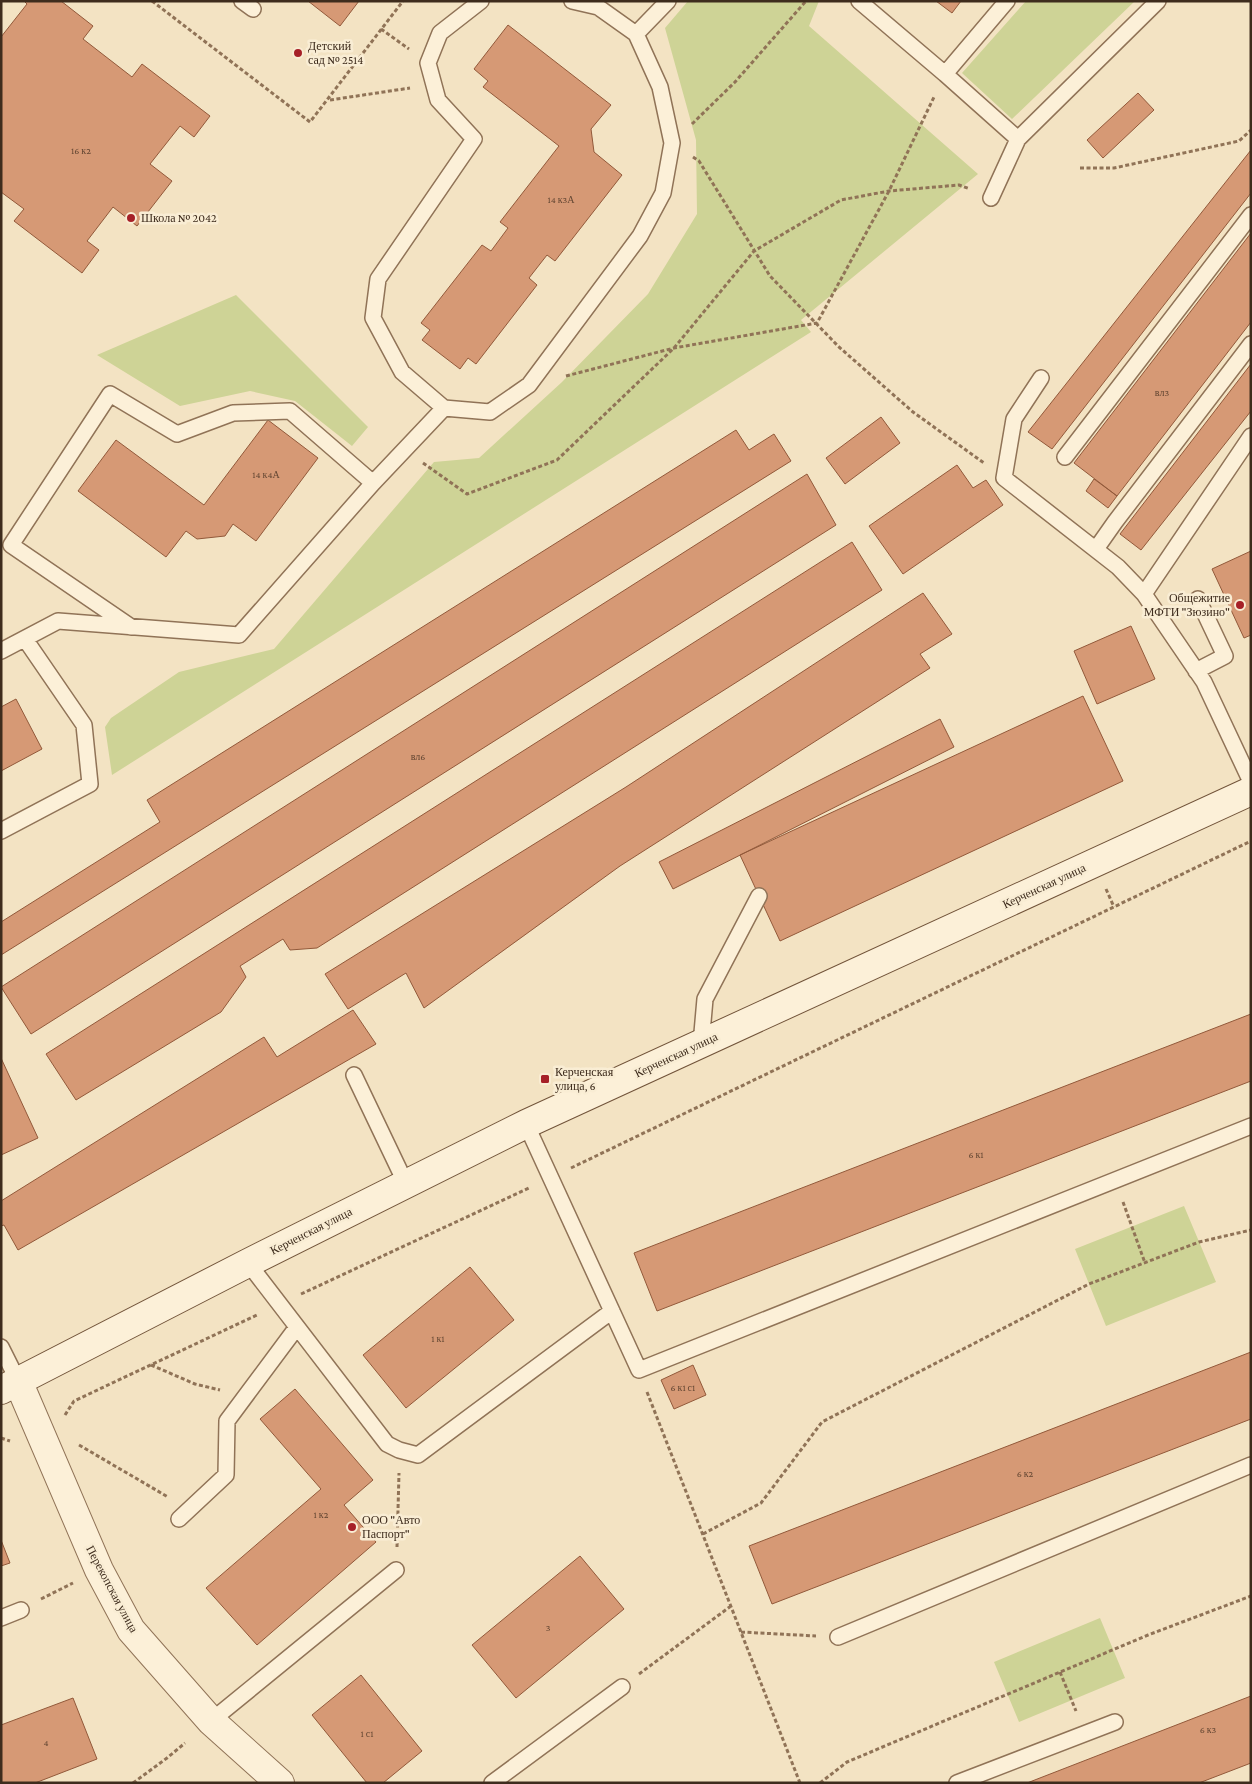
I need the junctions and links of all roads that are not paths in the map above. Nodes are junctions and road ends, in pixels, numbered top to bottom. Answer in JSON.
{"nodes":[{"id":1,"x":480,"y":1,"type":"edge"},
{"id":2,"x":572,"y":1,"type":"edge"},
{"id":3,"x":668,"y":1,"type":"edge"},
{"id":4,"x":859,"y":1,"type":"edge"},
{"id":5,"x":1007,"y":1,"type":"edge"},
{"id":6,"x":1158,"y":1,"type":"edge"},
{"id":7,"x":636,"y":34,"type":"junction"},
{"id":8,"x":945,"y":74,"type":"junction"},
{"id":9,"x":1018,"y":139,"type":"junction"},
{"id":10,"x":991,"y":198,"type":"road end"},
{"id":11,"x":1251,"y":215,"type":"edge"},
{"id":12,"x":1251,"y":344,"type":"edge"},
{"id":13,"x":1041,"y":378,"type":"dead end"},
{"id":14,"x":444,"y":408,"type":"junction"},
{"id":15,"x":1251,"y":436,"type":"edge"},
{"id":16,"x":1065,"y":457,"type":"dead end"},
{"id":17,"x":373,"y":483,"type":"junction"},
{"id":18,"x":1096,"y":549,"type":"junction"},
{"id":19,"x":1144,"y":594,"type":"junction"},
{"id":20,"x":1198,"y":599,"type":"dead end"},
{"id":21,"x":131,"y":627,"type":"junction"},
{"id":22,"x":25,"y":639,"type":"junction"},
{"id":23,"x":1,"y":652,"type":"edge"},
{"id":24,"x":1196,"y":671,"type":"junction"},
{"id":25,"x":1251,"y":782,"type":"edge"},
{"id":26,"x":1251,"y":791,"type":"edge"},
{"id":27,"x":1,"y":831,"type":"edge"},
{"id":28,"x":759,"y":896,"type":"dead end"},
{"id":29,"x":701,"y":1044,"type":"junction"},
{"id":30,"x":354,"y":1075,"type":"dead end"},
{"id":31,"x":526,"y":1124,"type":"junction"},
{"id":32,"x":1251,"y":1126,"type":"edge"},
{"id":33,"x":406,"y":1184,"type":"junction"},
{"id":34,"x":248,"y":1263,"type":"junction"},
{"id":35,"x":612,"y":1311,"type":"junction"},
{"id":36,"x":298,"y":1327,"type":"junction"},
{"id":37,"x":1,"y":1347,"type":"edge"},
{"id":38,"x":10,"y":1386,"type":"edge"},
{"id":39,"x":1251,"y":1465,"type":"edge"},
{"id":40,"x":178,"y":1519,"type":"dead end"},
{"id":41,"x":396,"y":1570,"type":"road end"},
{"id":42,"x":21,"y":1610,"type":"dead end"},
{"id":43,"x":1,"y":1618,"type":"edge"},
{"id":44,"x":838,"y":1637,"type":"road end"},
{"id":45,"x":622,"y":1687,"type":"road end"},
{"id":46,"x":211,"y":1721,"type":"junction"},
{"id":47,"x":1115,"y":1722,"type":"dead end"},
{"id":48,"x":280,"y":1783,"type":"edge"},
{"id":49,"x":492,"y":1783,"type":"edge"},
{"id":50,"x":957,"y":1783,"type":"edge"}],
"edges":[{"from":1,"to":14,"type":"lane"},
{"from":2,"to":7,"type":"lane"},
{"from":3,"to":7,"type":"lane"},
{"from":4,"to":8,"type":"lane"},
{"from":5,"to":8,"type":"lane"},
{"from":6,"to":9,"type":"lane"},
{"from":7,"to":14,"type":"lane"},
{"from":8,"to":9,"type":"lane"},
{"from":9,"to":10,"type":"lane"},
{"from":11,"to":16,"type":"lane"},
{"from":12,"to":18,"type":"lane"},
{"from":13,"to":18,"type":"lane"},
{"from":14,"to":17,"type":"lane"},
{"from":15,"to":19,"type":"lane"},
{"from":17,"to":21,"type":"lane"},
{"from":17,"to":21,"type":"lane"},
{"from":18,"to":19,"type":"lane"},
{"from":19,"to":24,"type":"lane"},
{"from":20,"to":24,"type":"lane"},
{"from":21,"to":22,"type":"lane"},
{"from":22,"to":23,"type":"lane"},
{"from":22,"to":27,"type":"lane"},
{"from":24,"to":25,"type":"lane"},
{"from":26,"to":29,"type":"street","name":"Керченская улица"},
{"from":28,"to":29,"type":"lane"},
{"from":29,"to":31,"type":"street","name":"Керченская улица"},
{"from":30,"to":33,"type":"lane"},
{"from":31,"to":33,"type":"street","name":"Керченская улица"},
{"from":31,"to":35,"type":"lane"},
{"from":32,"to":35,"type":"lane"},
{"from":33,"to":34,"type":"street","name":"Керченская улица"},
{"from":34,"to":36,"type":"lane"},
{"from":34,"to":38,"type":"street","name":"Керченская улица"},
{"from":35,"to":36,"type":"lane"},
{"from":36,"to":40,"type":"lane"},
{"from":37,"to":38,"type":"lane"},
{"from":38,"to":46,"type":"street","name":"Перекопская улица"},
{"from":39,"to":44,"type":"lane"},
{"from":41,"to":46,"type":"lane"},
{"from":42,"to":43,"type":"lane"},
{"from":45,"to":49,"type":"lane"},
{"from":46,"to":48,"type":"street","name":"Перекопская улица"},
{"from":47,"to":50,"type":"lane"}]}
